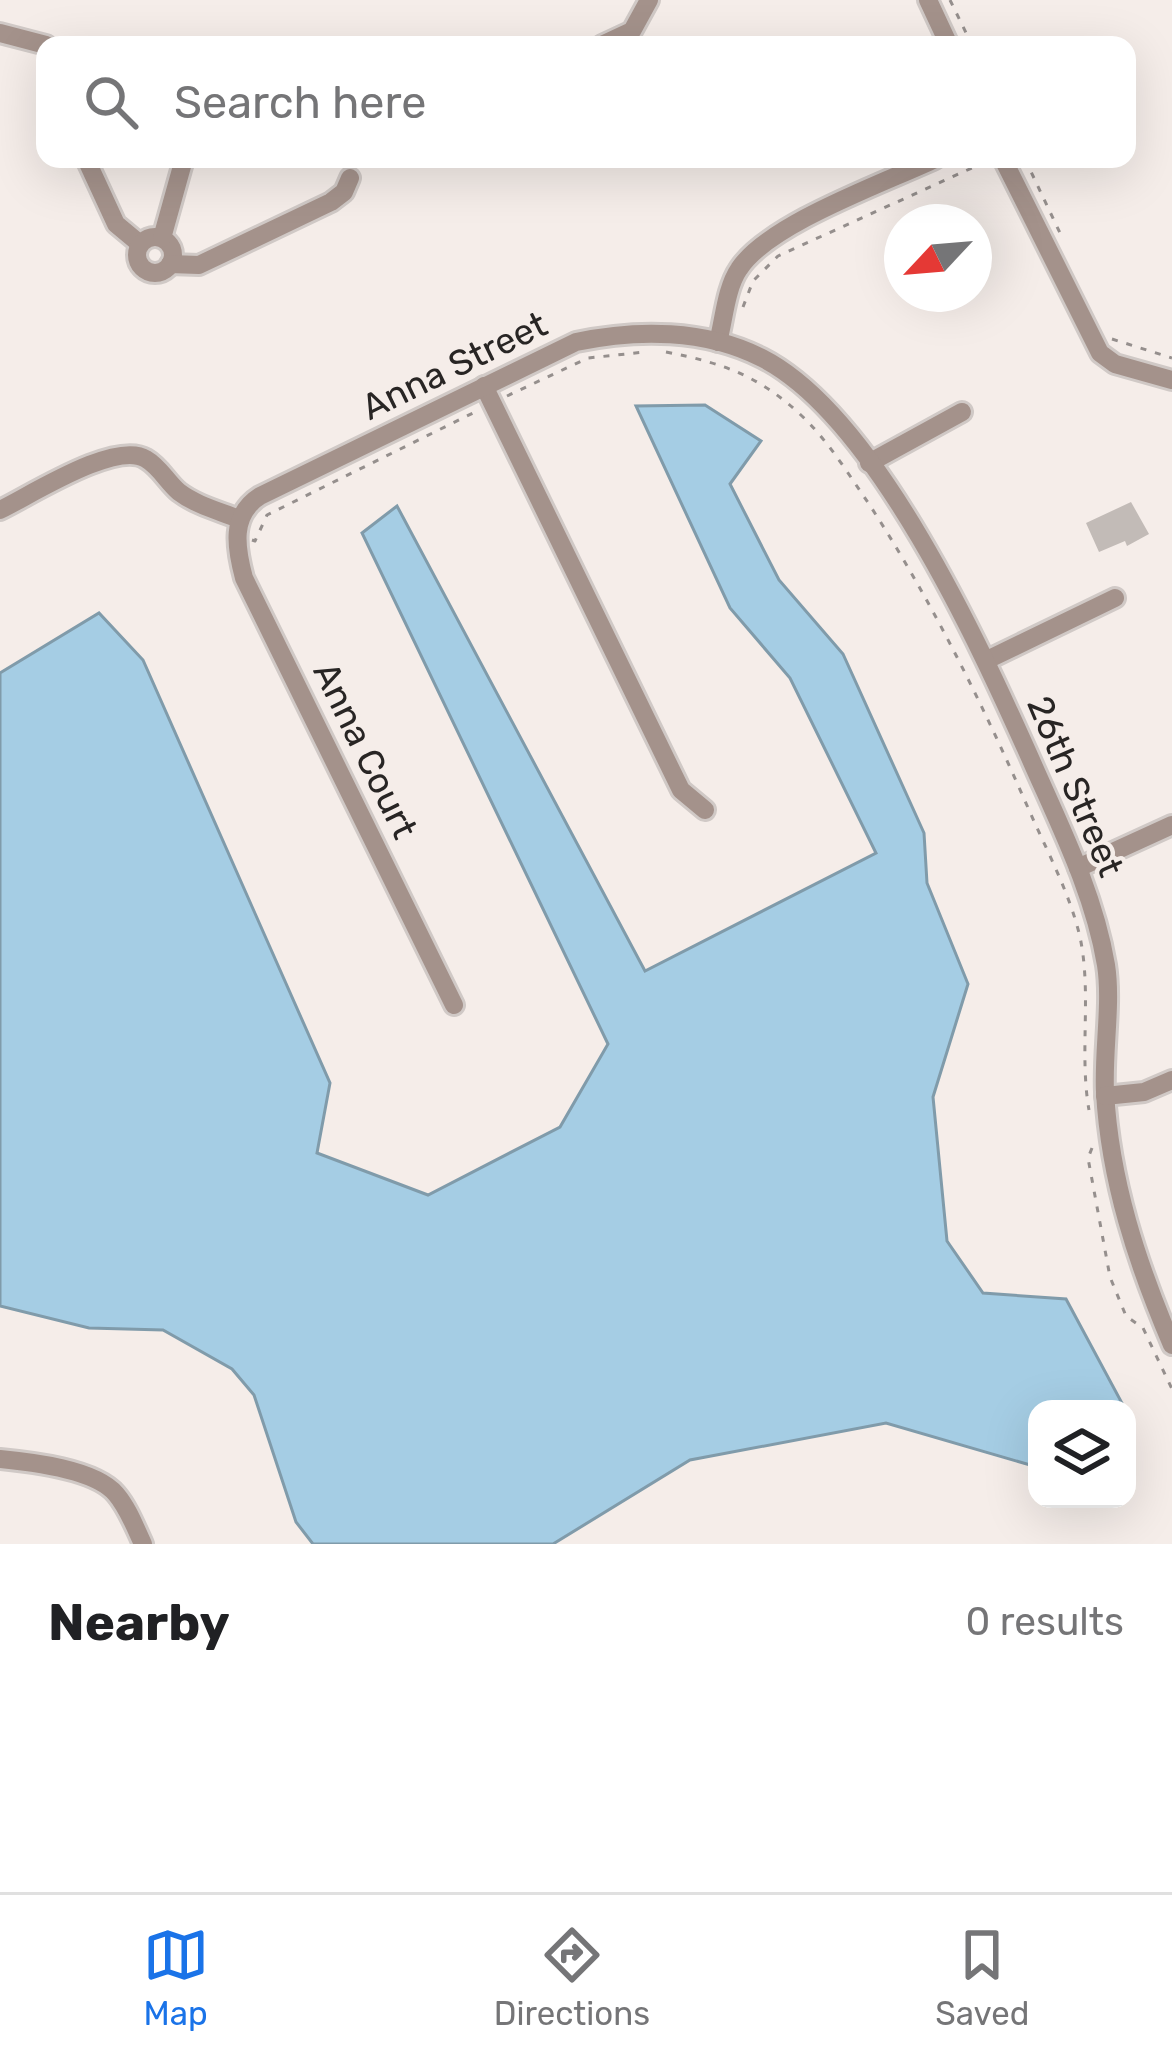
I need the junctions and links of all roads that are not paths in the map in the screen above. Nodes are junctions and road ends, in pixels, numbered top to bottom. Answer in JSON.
{"nodes":[{"id":1,"x":650,"y":0,"type":"edge"},
{"id":2,"x":928,"y":0,"type":"edge"},
{"id":3,"x":0,"y":33,"type":"edge"},
{"id":4,"x":621,"y":36,"type":"edge"},
{"id":5,"x":946,"y":36,"type":"edge"},
{"id":6,"x":36,"y":42,"type":"edge"},
{"id":7,"x":90,"y":168,"type":"edge"},
{"id":8,"x":181,"y":168,"type":"edge"},
{"id":9,"x":916,"y":168,"type":"edge"},
{"id":10,"x":1007,"y":168,"type":"edge"},
{"id":11,"x":350,"y":178,"type":"dead end"},
{"id":12,"x":162,"y":238,"type":"junction"},
{"id":13,"x":140,"y":244,"type":"junction"},
{"id":14,"x":170,"y":263,"type":"junction"},
{"id":15,"x":726,"y":344,"type":"junction"},
{"id":16,"x":1172,"y":380,"type":"edge"},
{"id":17,"x":488,"y":395,"type":"junction"},
{"id":18,"x":962,"y":412,"type":"dead end"},
{"id":19,"x":869,"y":463,"type":"junction"},
{"id":20,"x":0,"y":510,"type":"edge"},
{"id":21,"x":238,"y":528,"type":"junction"},
{"id":22,"x":1115,"y":598,"type":"dead end"},
{"id":23,"x":987,"y":660,"type":"junction"},
{"id":24,"x":705,"y":810,"type":"dead end"},
{"id":25,"x":1172,"y":825,"type":"edge"},
{"id":26,"x":1078,"y":868,"type":"junction"},
{"id":27,"x":454,"y":1005,"type":"dead end"},
{"id":28,"x":1172,"y":1080,"type":"edge"},
{"id":29,"x":1105,"y":1096,"type":"junction"},
{"id":30,"x":1172,"y":1344,"type":"edge"},
{"id":31,"x":0,"y":1459,"type":"edge"},
{"id":32,"x":143,"y":1544,"type":"edge"}],
"edges":[{"from":1,"to":4,"type":"street"},
{"from":2,"to":5,"type":"street"},
{"from":3,"to":6,"type":"street"},
{"from":7,"to":13,"type":"street"},
{"from":8,"to":12,"type":"street"},
{"from":9,"to":15,"type":"street"},
{"from":10,"to":16,"type":"street"},
{"from":11,"to":14,"type":"street"},
{"from":12,"to":13,"type":"street"},
{"from":12,"to":14,"type":"street"},
{"from":13,"to":14,"type":"street"},
{"from":15,"to":17,"type":"street","name":"Anna Street"},
{"from":15,"to":19,"type":"street","name":"26th Street"},
{"from":17,"to":21,"type":"street","name":"Anna Street"},
{"from":17,"to":24,"type":"street"},
{"from":18,"to":19,"type":"street"},
{"from":19,"to":23,"type":"street","name":"26th Street"},
{"from":20,"to":21,"type":"street"},
{"from":21,"to":27,"type":"street","name":"Anna Court"},
{"from":22,"to":23,"type":"street"},
{"from":23,"to":26,"type":"street","name":"26th Street"},
{"from":25,"to":26,"type":"street"},
{"from":26,"to":29,"type":"street","name":"26th Street"},
{"from":28,"to":29,"type":"street"},
{"from":29,"to":30,"type":"street","name":"26th Street"},
{"from":31,"to":32,"type":"street"}]}
